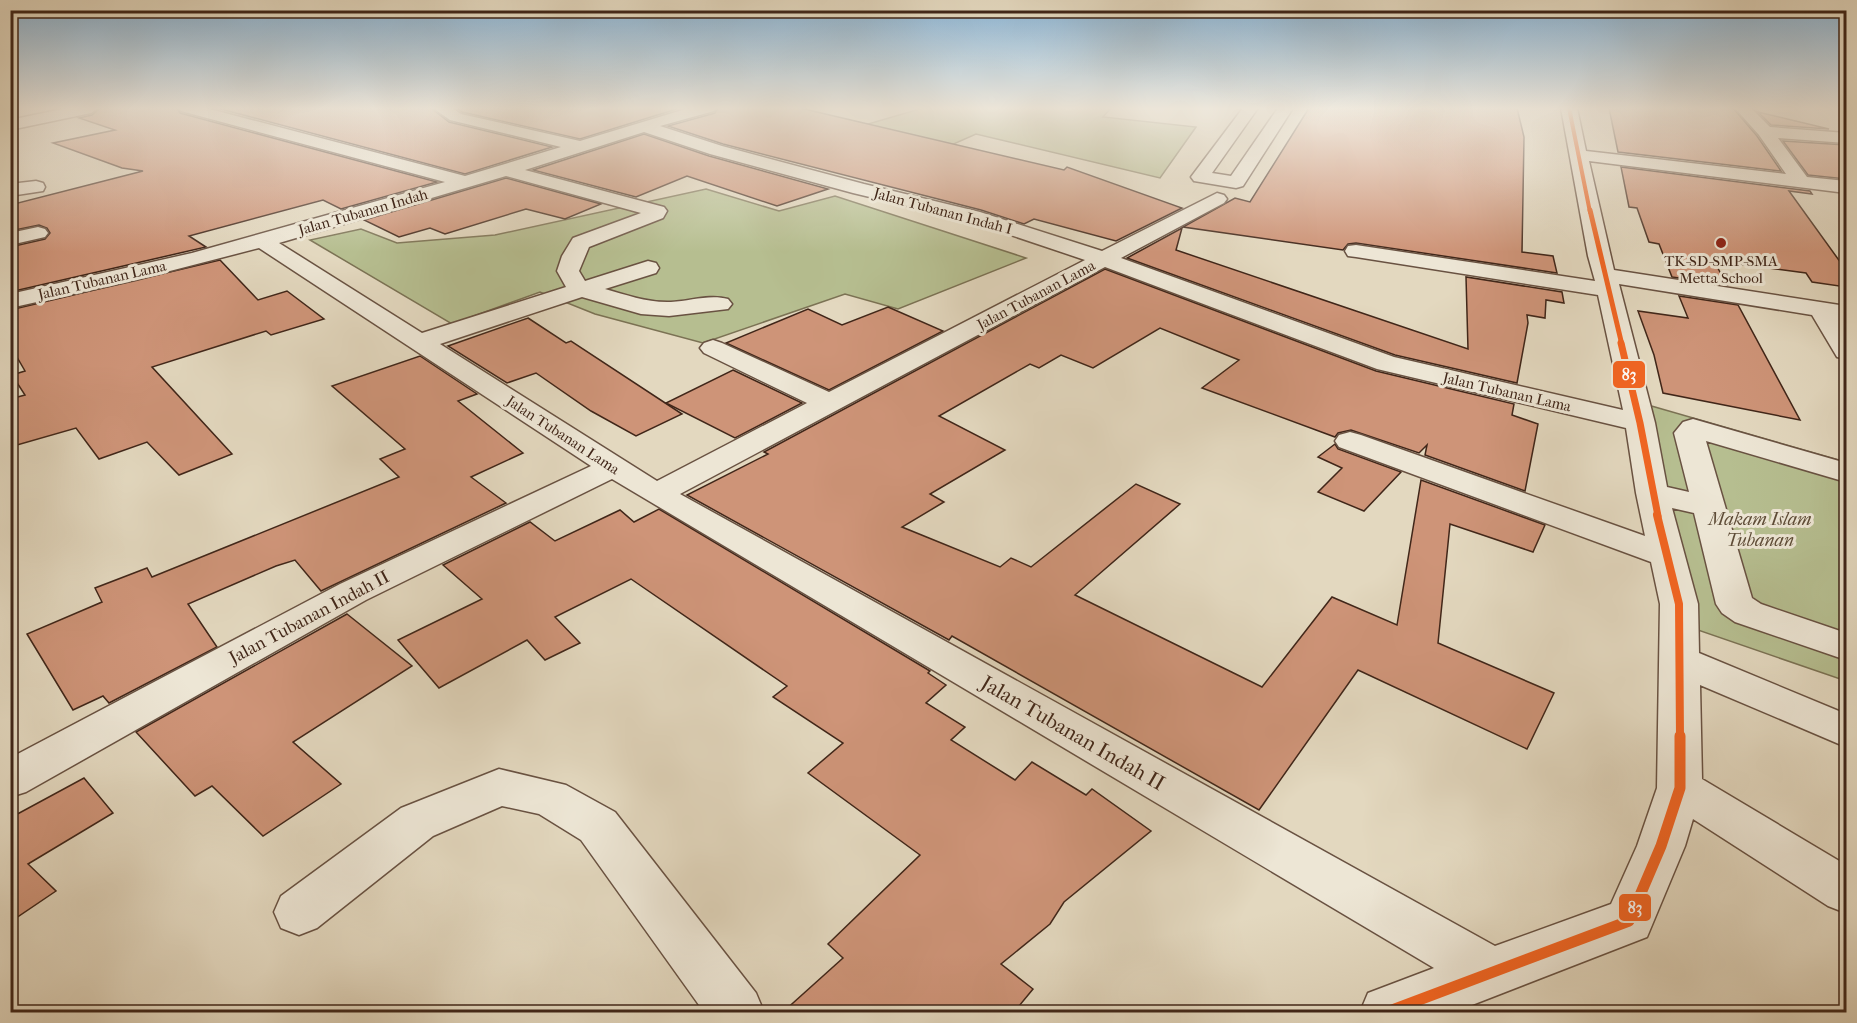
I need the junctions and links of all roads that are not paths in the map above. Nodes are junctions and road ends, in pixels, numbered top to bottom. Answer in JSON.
{"nodes":[{"id":1,"x":1580,"y":155,"type":"edge"},
{"id":2,"x":366,"y":156,"type":"edge"},
{"id":3,"x":550,"y":156,"type":"edge"},
{"id":4,"x":737,"y":156,"type":"edge"},
{"id":5,"x":1216,"y":156,"type":"edge"},
{"id":6,"x":1254,"y":156,"type":"edge"},
{"id":7,"x":1586,"y":156,"type":"edge"},
{"id":8,"x":1782,"y":156,"type":"edge"},
{"id":9,"x":506,"y":170,"type":"junction"},
{"id":10,"x":465,"y":182,"type":"junction"},
{"id":11,"x":1801,"y":182,"type":"junction"},
{"id":12,"x":36,"y":187,"type":"dead end"},
{"id":13,"x":1846,"y":187,"type":"edge"},
{"id":14,"x":10,"y":190,"type":"edge"},
{"id":15,"x":1217,"y":199,"type":"dead end"},
{"id":16,"x":38,"y":232,"type":"dead end"},
{"id":17,"x":10,"y":240,"type":"edge"},
{"id":18,"x":262,"y":241,"type":"junction"},
{"id":19,"x":1356,"y":251,"type":"dead end"},
{"id":20,"x":1104,"y":259,"type":"junction"},
{"id":21,"x":648,"y":268,"type":"dead end"},
{"id":22,"x":1607,"y":283,"type":"junction"},
{"id":23,"x":579,"y":289,"type":"junction"},
{"id":24,"x":10,"y":301,"type":"edge"},
{"id":25,"x":720,"y":304,"type":"dead end"},
{"id":26,"x":1821,"y":309,"type":"junction"},
{"id":27,"x":1846,"y":313,"type":"edge"},
{"id":28,"x":419,"y":342,"type":"junction"},
{"id":29,"x":713,"y":348,"type":"dead end"},
{"id":30,"x":1846,"y":351,"type":"edge"},
{"id":31,"x":830,"y":403,"type":"junction"},
{"id":32,"x":1640,"y":423,"type":"junction"},
{"id":33,"x":1350,"y":441,"type":"dead end"},
{"id":34,"x":613,"y":467,"type":"junction"},
{"id":35,"x":1846,"y":473,"type":"edge"},
{"id":36,"x":1652,"y":493,"type":"junction"},
{"id":37,"x":656,"y":494,"type":"junction"},
{"id":38,"x":1710,"y":507,"type":"junction"},
{"id":39,"x":1666,"y":555,"type":"junction"},
{"id":40,"x":1846,"y":647,"type":"edge"},
{"id":41,"x":1678,"y":660,"type":"junction"},
{"id":42,"x":1846,"y":731,"type":"edge"},
{"id":43,"x":10,"y":779,"type":"edge"},
{"id":44,"x":1680,"y":788,"type":"junction"},
{"id":45,"x":1846,"y":891,"type":"edge"},
{"id":46,"x":299,"y":912,"type":"dead end"},
{"id":47,"x":1490,"y":972,"type":"junction"},
{"id":48,"x":737,"y":1012,"type":"edge"},
{"id":49,"x":1388,"y":1012,"type":"edge"}],
"edges":[{"from":1,"to":22,"type":"street"},
{"from":2,"to":10,"type":"street","name":"Jalan Tubanan Indah"},
{"from":3,"to":9,"type":"street","name":"Jalan Tubanan Indah"},
{"from":4,"to":20,"type":"street","name":"Jalan Tubanan Indah I"},
{"from":5,"to":6,"type":"street"},
{"from":7,"to":11,"type":"street"},
{"from":8,"to":11,"type":"street"},
{"from":9,"to":10,"type":"street","name":"Jalan Tubanan Indah"},
{"from":9,"to":23,"type":"street"},
{"from":10,"to":18,"type":"street","name":"Jalan Tubanan Indah"},
{"from":11,"to":13,"type":"street"},
{"from":12,"to":14,"type":"street"},
{"from":15,"to":20,"type":"street","name":"Jalan Tubanan Lama"},
{"from":16,"to":17,"type":"street"},
{"from":18,"to":24,"type":"street","name":"Jalan Tubanan Lama"},
{"from":18,"to":28,"type":"street","name":"Jalan Tubanan Lama"},
{"from":19,"to":22,"type":"street"},
{"from":20,"to":31,"type":"street","name":"Jalan Tubanan Lama"},
{"from":20,"to":32,"type":"street","name":"Jalan Tubanan Lama"},
{"from":21,"to":23,"type":"street"},
{"from":22,"to":26,"type":"street"},
{"from":22,"to":32,"type":"street"},
{"from":23,"to":25,"type":"street"},
{"from":23,"to":28,"type":"street"},
{"from":26,"to":27,"type":"street"},
{"from":26,"to":30,"type":"street"},
{"from":28,"to":34,"type":"street","name":"Jalan Tubanan Lama"},
{"from":29,"to":31,"type":"street"},
{"from":31,"to":37,"type":"street","name":"Jalan Tubanan Lama"},
{"from":32,"to":36,"type":"street"},
{"from":33,"to":39,"type":"street"},
{"from":34,"to":37,"type":"street","name":"Jalan Tubanan Lama"},
{"from":34,"to":43,"type":"street","name":"Jalan Tubanan Indah II"},
{"from":35,"to":38,"type":"street"},
{"from":36,"to":38,"type":"street"},
{"from":36,"to":39,"type":"street"},
{"from":37,"to":47,"type":"street","name":"Jalan Tubanan Indah II"},
{"from":38,"to":40,"type":"street"},
{"from":39,"to":41,"type":"street"},
{"from":41,"to":42,"type":"street"},
{"from":41,"to":44,"type":"street"},
{"from":44,"to":45,"type":"street"},
{"from":44,"to":47,"type":"street"},
{"from":46,"to":48,"type":"street"},
{"from":47,"to":49,"type":"street"}]}
